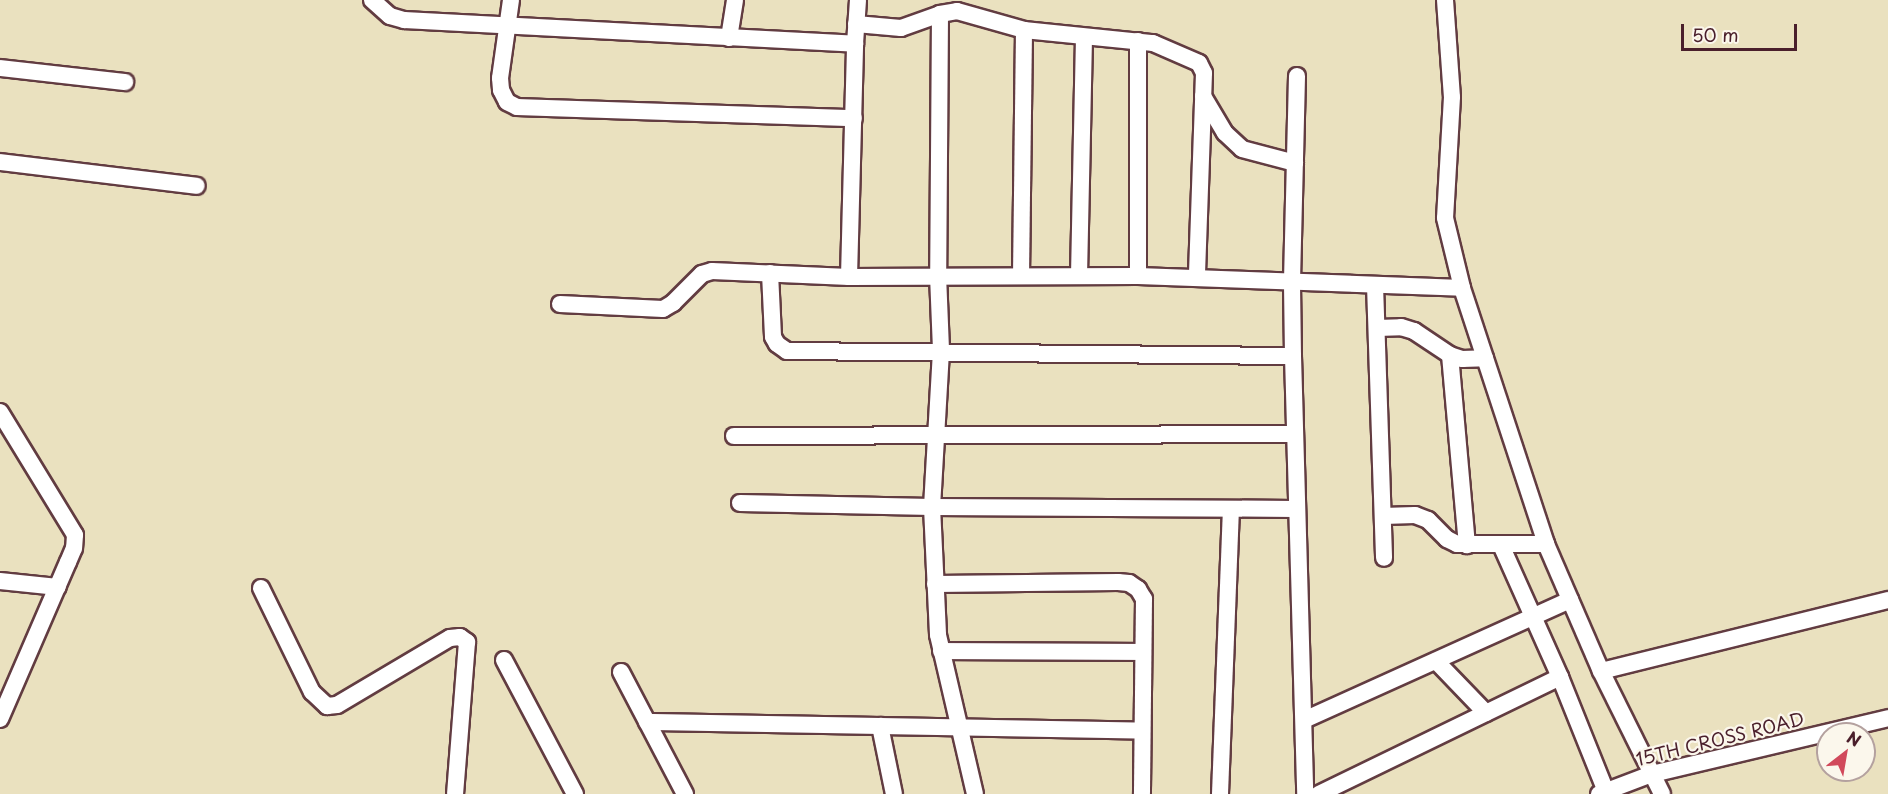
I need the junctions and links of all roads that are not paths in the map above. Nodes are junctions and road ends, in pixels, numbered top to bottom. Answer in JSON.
{"nodes":[{"id":1,"x":372,"y":0,"type":"edge"},
{"id":2,"x":511,"y":0,"type":"edge"},
{"id":3,"x":735,"y":0,"type":"edge"},
{"id":4,"x":858,"y":0,"type":"edge"},
{"id":5,"x":1445,"y":0,"type":"edge"},
{"id":6,"x":940,"y":14,"type":"junction"},
{"id":7,"x":856,"y":24,"type":"junction"},
{"id":8,"x":506,"y":26,"type":"junction"},
{"id":9,"x":1024,"y":30,"type":"junction"},
{"id":10,"x":1084,"y":37,"type":"junction"},
{"id":11,"x":729,"y":38,"type":"junction"},
{"id":12,"x":1138,"y":41,"type":"junction"},
{"id":13,"x":855,"y":44,"type":"junction"},
{"id":14,"x":0,"y":68,"type":"edge"},
{"id":15,"x":1297,"y":76,"type":"dead end"},
{"id":16,"x":125,"y":82,"type":"dead end"},
{"id":17,"x":1203,"y":96,"type":"junction"},
{"id":18,"x":854,"y":118,"type":"junction"},
{"id":19,"x":0,"y":162,"type":"edge"},
{"id":20,"x":1295,"y":163,"type":"junction"},
{"id":21,"x":197,"y":186,"type":"dead end"},
{"id":22,"x":770,"y":273,"type":"junction"},
{"id":23,"x":938,"y":275,"type":"junction"},
{"id":24,"x":1021,"y":276,"type":"junction"},
{"id":25,"x":1079,"y":276,"type":"junction"},
{"id":26,"x":1138,"y":276,"type":"junction"},
{"id":27,"x":849,"y":277,"type":"junction"},
{"id":28,"x":1197,"y":278,"type":"junction"},
{"id":29,"x":1292,"y":281,"type":"junction"},
{"id":30,"x":1375,"y":285,"type":"junction"},
{"id":31,"x":1462,"y":288,"type":"junction"},
{"id":32,"x":560,"y":304,"type":"dead end"},
{"id":33,"x":1377,"y":328,"type":"junction"},
{"id":34,"x":940,"y":351,"type":"junction"},
{"id":35,"x":1450,"y":355,"type":"junction"},
{"id":36,"x":1293,"y":356,"type":"junction"},
{"id":37,"x":1485,"y":358,"type":"junction"},
{"id":38,"x":0,"y":412,"type":"edge"},
{"id":39,"x":936,"y":434,"type":"junction"},
{"id":40,"x":1294,"y":434,"type":"junction"},
{"id":41,"x":734,"y":436,"type":"dead end"},
{"id":42,"x":0,"y":443,"type":"edge"},
{"id":43,"x":19,"y":444,"type":"junction"},
{"id":44,"x":740,"y":503,"type":"dead end"},
{"id":45,"x":932,"y":507,"type":"junction"},
{"id":46,"x":1231,"y":509,"type":"junction"},
{"id":47,"x":1295,"y":509,"type":"junction"},
{"id":48,"x":1383,"y":516,"type":"junction"},
{"id":49,"x":1546,"y":544,"type":"junction"},
{"id":50,"x":1467,"y":545,"type":"junction"},
{"id":51,"x":1501,"y":545,"type":"junction"},
{"id":52,"x":1384,"y":558,"type":"dead end"},
{"id":53,"x":0,"y":581,"type":"edge"},
{"id":54,"x":936,"y":584,"type":"junction"},
{"id":55,"x":58,"y":586,"type":"junction"},
{"id":56,"x":261,"y":588,"type":"dead end"},
{"id":57,"x":1570,"y":600,"type":"junction"},
{"id":58,"x":1888,"y":600,"type":"edge"},
{"id":59,"x":1533,"y":617,"type":"junction"},
{"id":60,"x":941,"y":651,"type":"junction"},
{"id":61,"x":1143,"y":652,"type":"junction"},
{"id":62,"x":504,"y":660,"type":"dead end"},
{"id":63,"x":1436,"y":661,"type":"junction"},
{"id":64,"x":1601,"y":671,"type":"junction"},
{"id":65,"x":621,"y":672,"type":"dead end"},
{"id":66,"x":1560,"y":677,"type":"junction"},
{"id":67,"x":1486,"y":713,"type":"junction"},
{"id":68,"x":1888,"y":718,"type":"edge"},
{"id":69,"x":0,"y":719,"type":"edge"},
{"id":70,"x":1304,"y":720,"type":"junction"},
{"id":71,"x":647,"y":722,"type":"junction"},
{"id":72,"x":880,"y":726,"type":"junction"},
{"id":73,"x":959,"y":728,"type":"junction"},
{"id":74,"x":1142,"y":731,"type":"junction"},
{"id":75,"x":1653,"y":774,"type":"junction"},
{"id":76,"x":1604,"y":793,"type":"edge"},
{"id":77,"x":455,"y":794,"type":"edge"},
{"id":78,"x":576,"y":794,"type":"edge"},
{"id":79,"x":686,"y":794,"type":"edge"},
{"id":80,"x":894,"y":794,"type":"edge"},
{"id":81,"x":975,"y":794,"type":"edge"},
{"id":82,"x":1142,"y":794,"type":"edge"},
{"id":83,"x":1220,"y":794,"type":"edge"},
{"id":84,"x":1305,"y":794,"type":"edge"},
{"id":85,"x":1318,"y":794,"type":"edge"},
{"id":86,"x":1662,"y":794,"type":"edge"}],
"edges":[{"from":1,"to":8,"type":"street"},
{"from":2,"to":8,"type":"street"},
{"from":3,"to":11,"type":"street"},
{"from":4,"to":7,"type":"street"},
{"from":5,"to":31,"type":"street"},
{"from":6,"to":7,"type":"street"},
{"from":6,"to":9,"type":"street"},
{"from":6,"to":23,"type":"street"},
{"from":7,"to":13,"type":"street"},
{"from":8,"to":11,"type":"street"},
{"from":8,"to":18,"type":"street"},
{"from":9,"to":10,"type":"street"},
{"from":9,"to":24,"type":"street"},
{"from":10,"to":12,"type":"street"},
{"from":10,"to":25,"type":"street"},
{"from":11,"to":13,"type":"street"},
{"from":12,"to":17,"type":"street"},
{"from":12,"to":26,"type":"street"},
{"from":13,"to":18,"type":"street"},
{"from":14,"to":16,"type":"street"},
{"from":15,"to":20,"type":"street"},
{"from":17,"to":20,"type":"street"},
{"from":17,"to":28,"type":"street"},
{"from":18,"to":27,"type":"street"},
{"from":19,"to":21,"type":"street"},
{"from":20,"to":29,"type":"street"},
{"from":22,"to":27,"type":"street"},
{"from":22,"to":32,"type":"street"},
{"from":22,"to":34,"type":"street"},
{"from":23,"to":24,"type":"street"},
{"from":23,"to":27,"type":"street"},
{"from":23,"to":34,"type":"street"},
{"from":24,"to":25,"type":"street"},
{"from":25,"to":26,"type":"street"},
{"from":26,"to":28,"type":"street"},
{"from":28,"to":29,"type":"street"},
{"from":29,"to":30,"type":"street"},
{"from":29,"to":36,"type":"street"},
{"from":30,"to":31,"type":"street"},
{"from":30,"to":33,"type":"street"},
{"from":31,"to":37,"type":"street"},
{"from":33,"to":35,"type":"street"},
{"from":33,"to":48,"type":"street"},
{"from":34,"to":36,"type":"street"},
{"from":34,"to":39,"type":"street"},
{"from":35,"to":37,"type":"street"},
{"from":35,"to":50,"type":"street"},
{"from":36,"to":40,"type":"street"},
{"from":37,"to":49,"type":"street"},
{"from":38,"to":43,"type":"street"},
{"from":39,"to":40,"type":"street"},
{"from":39,"to":41,"type":"street"},
{"from":39,"to":45,"type":"street"},
{"from":40,"to":47,"type":"street"},
{"from":42,"to":43,"type":"street"},
{"from":43,"to":55,"type":"street"},
{"from":44,"to":45,"type":"street"},
{"from":45,"to":46,"type":"street"},
{"from":45,"to":54,"type":"street"},
{"from":46,"to":47,"type":"street"},
{"from":46,"to":83,"type":"street"},
{"from":47,"to":70,"type":"street"},
{"from":48,"to":50,"type":"street"},
{"from":48,"to":52,"type":"street"},
{"from":49,"to":51,"type":"street"},
{"from":49,"to":57,"type":"street"},
{"from":50,"to":51,"type":"street"},
{"from":51,"to":59,"type":"street"},
{"from":53,"to":55,"type":"street"},
{"from":54,"to":60,"type":"street"},
{"from":54,"to":61,"type":"street"},
{"from":55,"to":69,"type":"street"},
{"from":56,"to":77,"type":"street"},
{"from":57,"to":59,"type":"street"},
{"from":57,"to":64,"type":"street"},
{"from":58,"to":64,"type":"street"},
{"from":59,"to":63,"type":"street"},
{"from":59,"to":66,"type":"street"},
{"from":60,"to":61,"type":"street"},
{"from":60,"to":73,"type":"street"},
{"from":61,"to":74,"type":"street"},
{"from":62,"to":78,"type":"street"},
{"from":63,"to":67,"type":"street"},
{"from":63,"to":70,"type":"street"},
{"from":64,"to":75,"type":"street"},
{"from":65,"to":71,"type":"street"},
{"from":66,"to":67,"type":"street"},
{"from":66,"to":76,"type":"street"},
{"from":67,"to":85,"type":"street"},
{"from":68,"to":75,"type":"street","name":"15TH CROSS ROAD"},
{"from":70,"to":84,"type":"street"},
{"from":71,"to":72,"type":"street"},
{"from":71,"to":79,"type":"street"},
{"from":72,"to":73,"type":"street"},
{"from":72,"to":80,"type":"street"},
{"from":73,"to":74,"type":"street"},
{"from":73,"to":81,"type":"street"},
{"from":74,"to":82,"type":"street"},
{"from":75,"to":76,"type":"street","name":"15TH CROSS ROAD"},
{"from":75,"to":86,"type":"street"}]}
